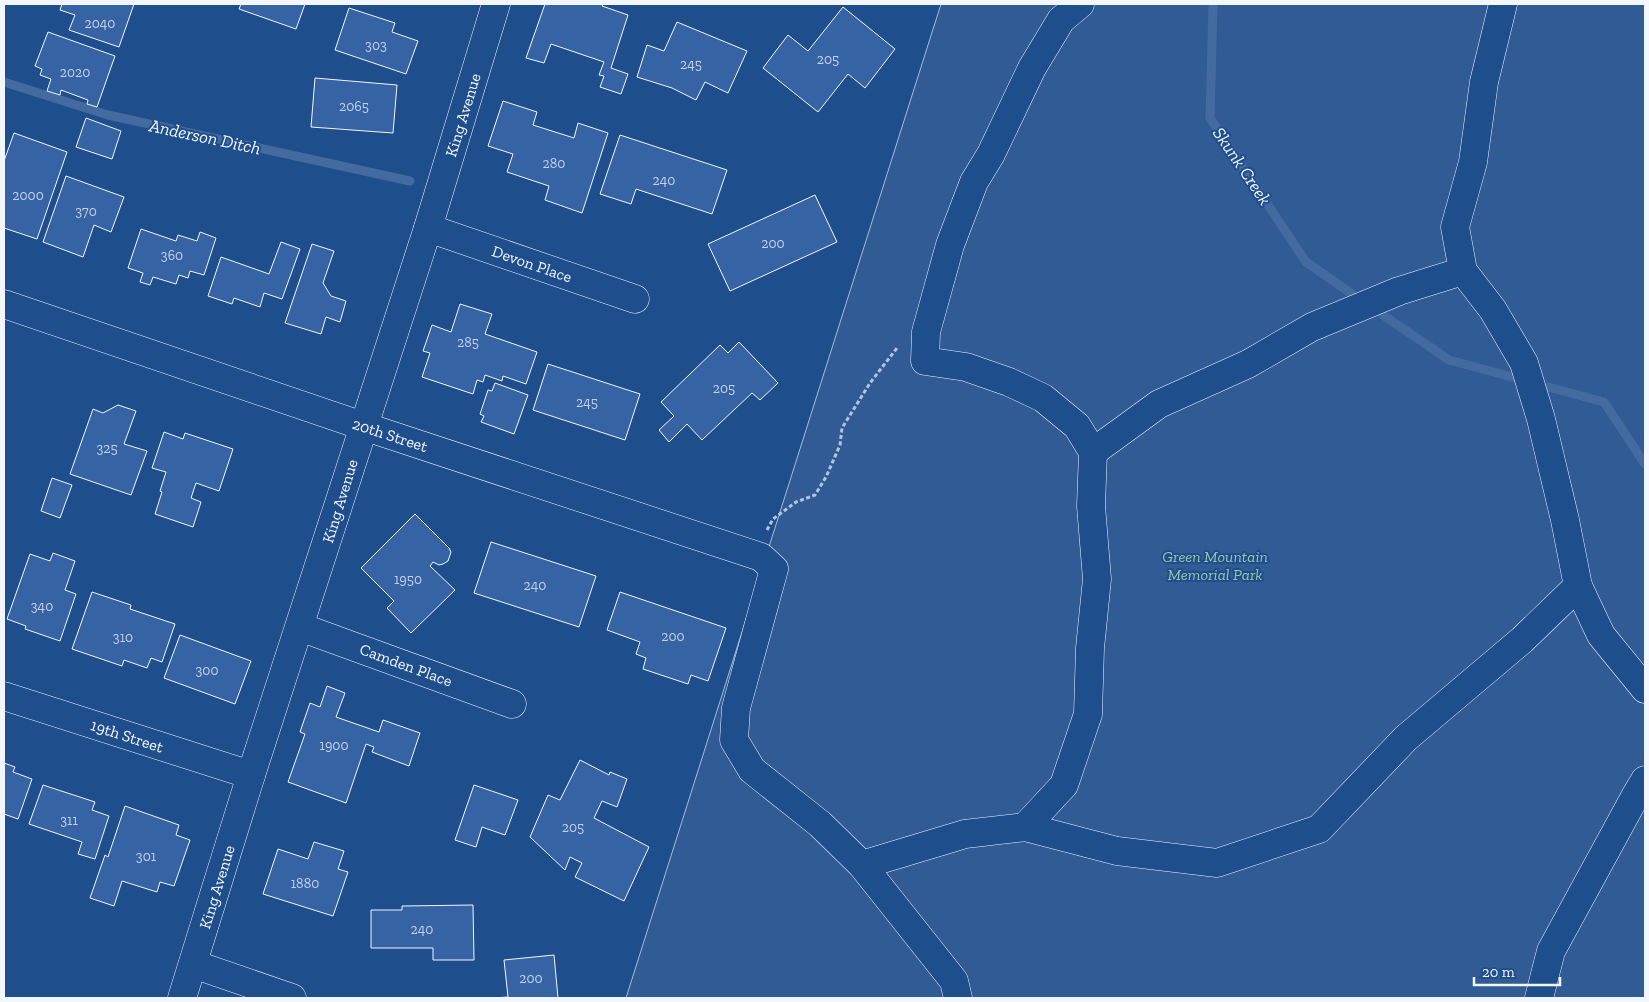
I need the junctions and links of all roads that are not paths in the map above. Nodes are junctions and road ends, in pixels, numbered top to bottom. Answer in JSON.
{"nodes":[{"id":1,"x":496,"y":4,"type":"edge"},
{"id":2,"x":1080,"y":4,"type":"edge"},
{"id":3,"x":1503,"y":4,"type":"edge"},
{"id":4,"x":428,"y":228,"type":"junction"},
{"id":5,"x":1463,"y":271,"type":"junction"},
{"id":6,"x":636,"y":299,"type":"dead end"},
{"id":7,"x":4,"y":304,"type":"edge"},
{"id":8,"x":363,"y":426,"type":"junction"},
{"id":9,"x":1092,"y":452,"type":"junction"},
{"id":10,"x":1578,"y":586,"type":"junction"},
{"id":11,"x":300,"y":627,"type":"junction"},
{"id":12,"x":1645,"y":689,"type":"edge"},
{"id":13,"x":4,"y":696,"type":"edge"},
{"id":14,"x":512,"y":704,"type":"dead end"},
{"id":15,"x":251,"y":776,"type":"junction"},
{"id":16,"x":1645,"y":780,"type":"edge"},
{"id":17,"x":1025,"y":827,"type":"junction"},
{"id":18,"x":862,"y":865,"type":"junction"},
{"id":19,"x":193,"y":964,"type":"junction"},
{"id":20,"x":182,"y":998,"type":"edge"},
{"id":21,"x":292,"y":998,"type":"edge"},
{"id":22,"x":958,"y":998,"type":"edge"},
{"id":23,"x":1539,"y":998,"type":"edge"}],
"edges":[{"from":1,"to":4,"type":"street","name":"King Avenue"},
{"from":2,"to":9,"type":"street"},
{"from":3,"to":5,"type":"street"},
{"from":4,"to":6,"type":"street","name":"Devon Place"},
{"from":4,"to":8,"type":"street","name":"King Avenue"},
{"from":5,"to":9,"type":"street"},
{"from":5,"to":10,"type":"street"},
{"from":7,"to":8,"type":"street","name":"20th Street"},
{"from":8,"to":11,"type":"street","name":"King Avenue"},
{"from":8,"to":18,"type":"street","name":"20th Street"},
{"from":9,"to":17,"type":"street"},
{"from":10,"to":12,"type":"street"},
{"from":10,"to":17,"type":"street"},
{"from":11,"to":14,"type":"street","name":"Camden Place"},
{"from":11,"to":15,"type":"street","name":"King Avenue"},
{"from":13,"to":15,"type":"street","name":"19th Street"},
{"from":15,"to":19,"type":"street","name":"King Avenue"},
{"from":16,"to":23,"type":"street"},
{"from":17,"to":18,"type":"street"},
{"from":18,"to":22,"type":"street"},
{"from":19,"to":20,"type":"street","name":"King Avenue"},
{"from":19,"to":21,"type":"street"}]}
